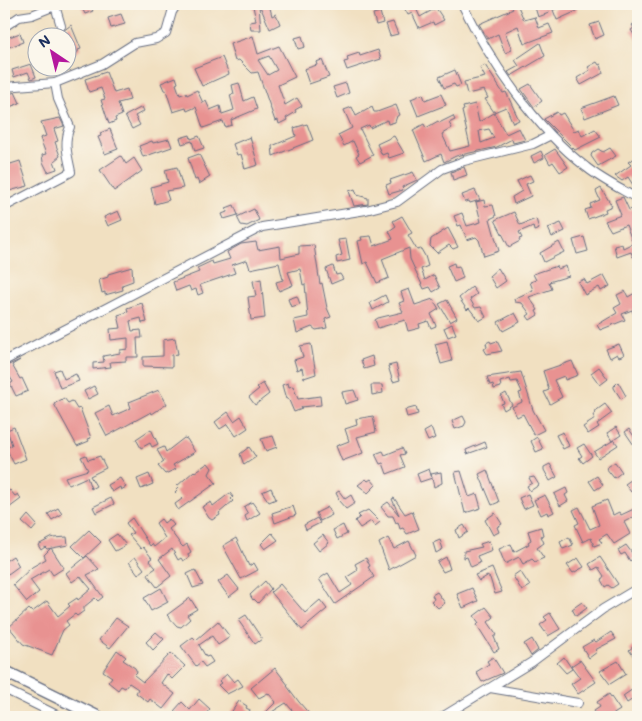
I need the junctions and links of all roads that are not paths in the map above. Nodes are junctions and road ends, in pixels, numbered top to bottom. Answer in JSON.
{"nodes":[{"id":1,"x":176,"y":4,"type":"edge"},
{"id":2,"x":462,"y":4,"type":"edge"},
{"id":3,"x":53,"y":5,"type":"edge"},
{"id":4,"x":61,"y":26,"type":"dead end"},
{"id":5,"x":4,"y":27,"type":"edge"},
{"id":6,"x":55,"y":83,"type":"junction"},
{"id":7,"x":4,"y":87,"type":"edge"},
{"id":8,"x":549,"y":136,"type":"junction"},
{"id":9,"x":638,"y":199,"type":"edge"},
{"id":10,"x":4,"y":207,"type":"edge"},
{"id":11,"x":4,"y":361,"type":"edge"},
{"id":12,"x":638,"y":588,"type":"edge"},
{"id":13,"x":4,"y":671,"type":"edge"},
{"id":14,"x":4,"y":688,"type":"edge"},
{"id":15,"x":490,"y":688,"type":"junction"},
{"id":16,"x":578,"y":703,"type":"dead end"},
{"id":17,"x":61,"y":717,"type":"edge"},
{"id":18,"x":98,"y":717,"type":"edge"},
{"id":19,"x":442,"y":717,"type":"edge"}],
"edges":[{"from":1,"to":6,"type":"street"},
{"from":2,"to":8,"type":"street"},
{"from":3,"to":4,"type":"street"},
{"from":3,"to":5,"type":"street"},
{"from":6,"to":7,"type":"street"},
{"from":6,"to":10,"type":"street"},
{"from":8,"to":9,"type":"street"},
{"from":8,"to":11,"type":"street"},
{"from":12,"to":15,"type":"street"},
{"from":13,"to":18,"type":"highway"},
{"from":14,"to":17,"type":"street"},
{"from":15,"to":16,"type":"street"},
{"from":15,"to":19,"type":"street"}]}
